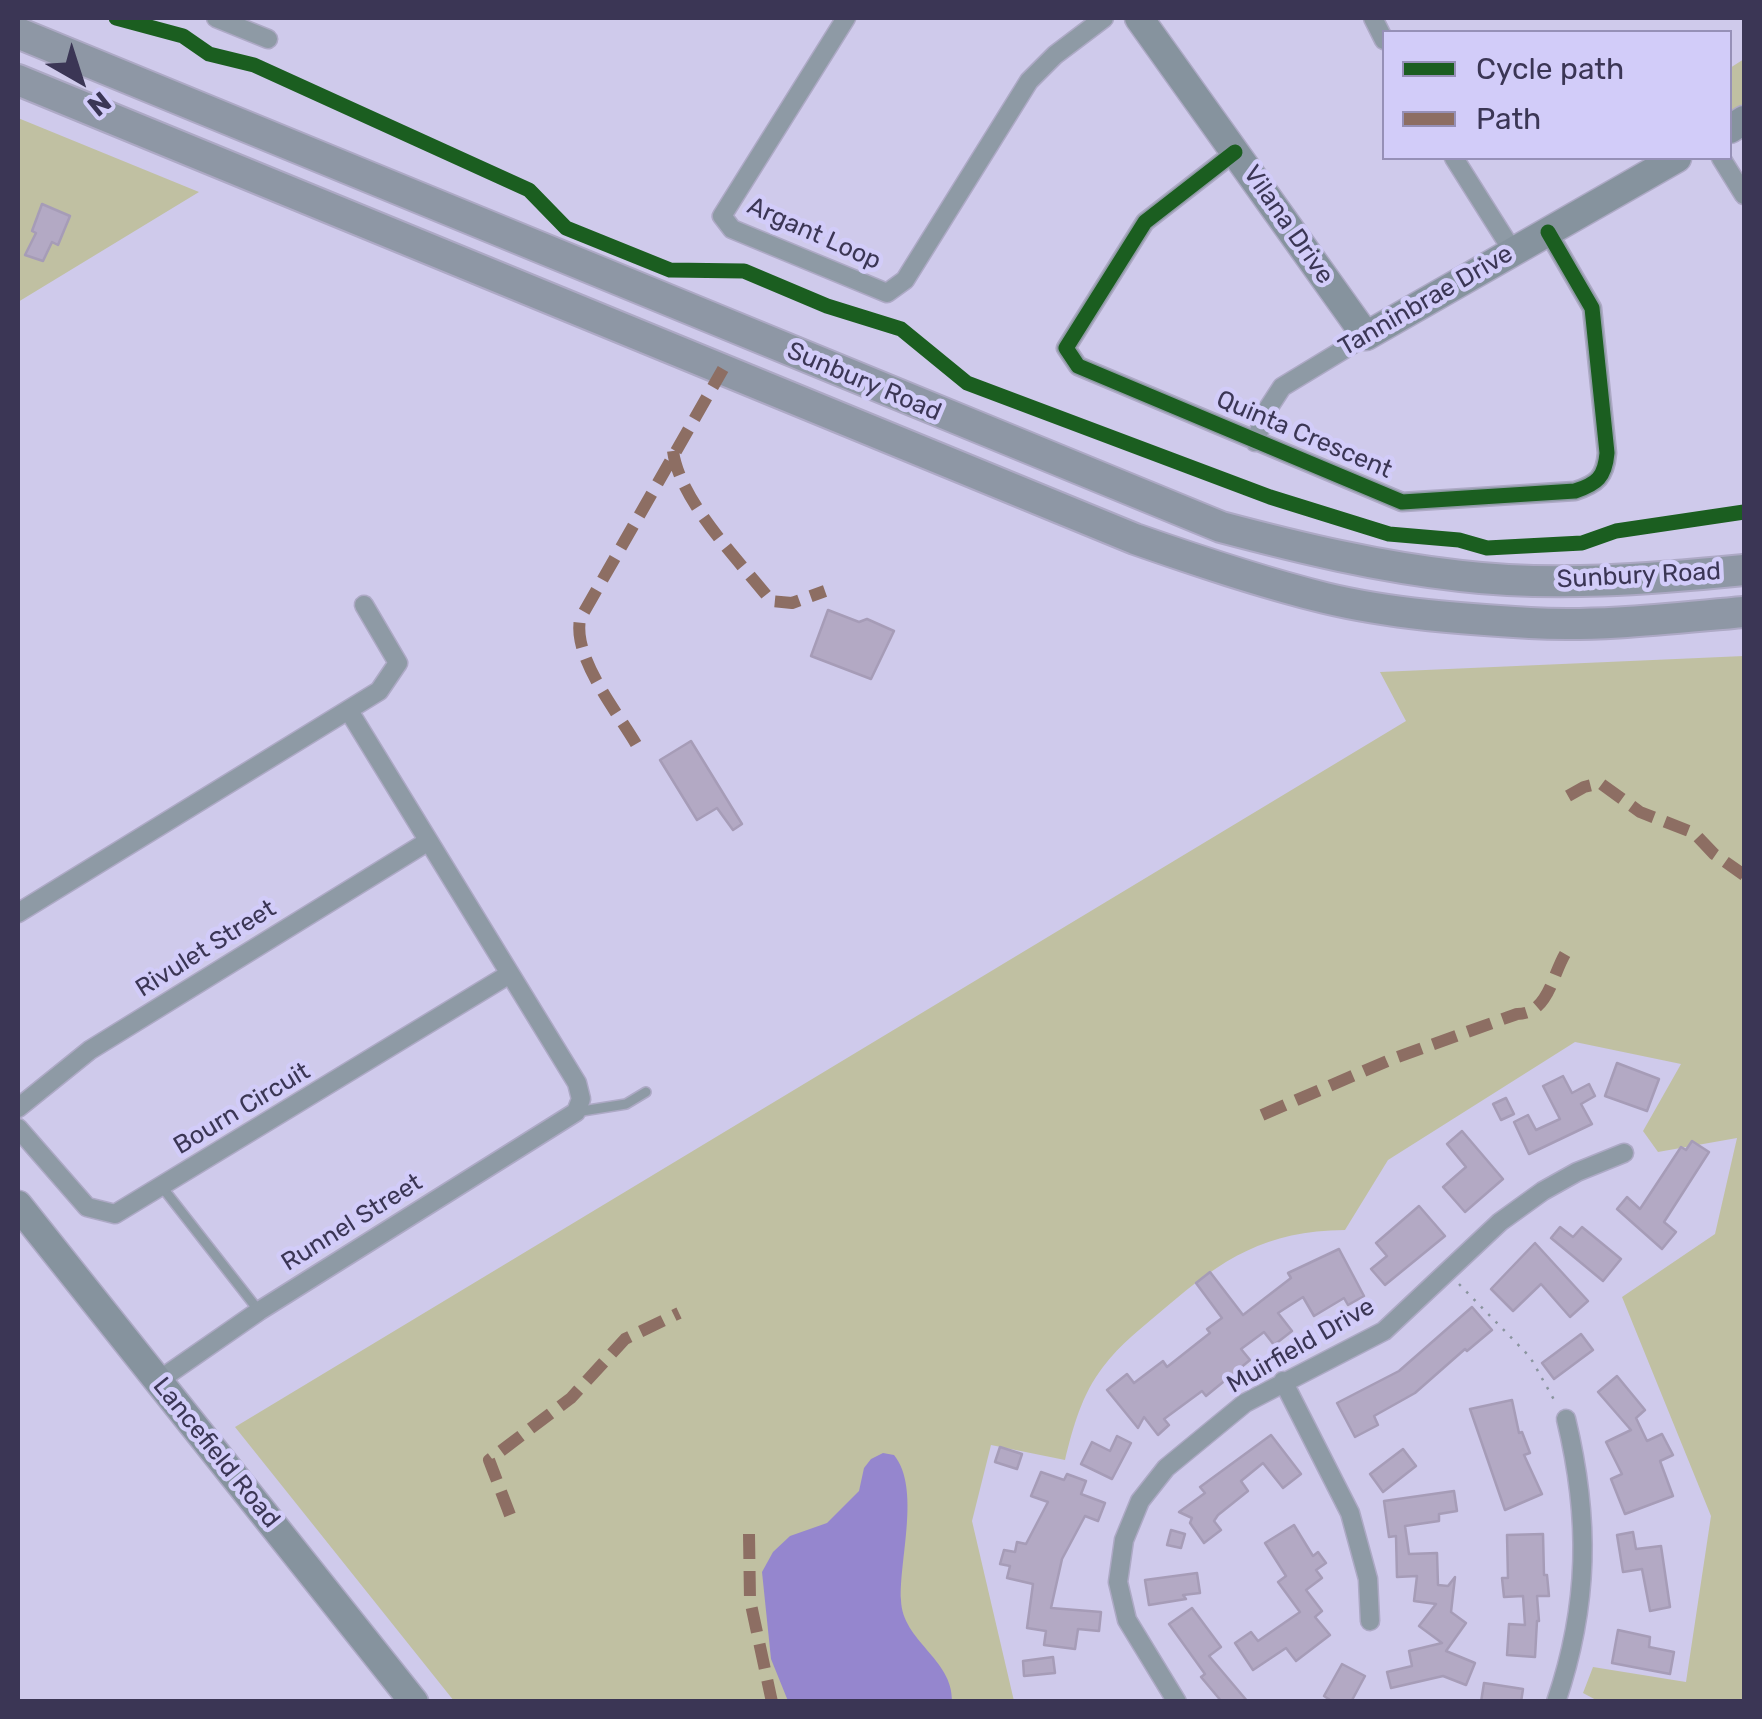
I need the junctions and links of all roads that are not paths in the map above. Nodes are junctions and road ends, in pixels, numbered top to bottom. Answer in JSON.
{"nodes":[{"id":1,"x":216,"y":18,"type":"edge"},
{"id":2,"x":846,"y":18,"type":"edge"},
{"id":3,"x":1104,"y":18,"type":"edge"},
{"id":4,"x":1139,"y":18,"type":"edge"},
{"id":5,"x":18,"y":33,"type":"edge"},
{"id":6,"x":268,"y":39,"type":"dead end"},
{"id":7,"x":18,"y":80,"type":"edge"},
{"id":8,"x":1235,"y":152,"type":"junction"},
{"id":9,"x":1455,"y":160,"type":"edge"},
{"id":10,"x":1672,"y":160,"type":"edge"},
{"id":11,"x":1722,"y":160,"type":"edge"},
{"id":12,"x":1744,"y":195,"type":"edge"},
{"id":13,"x":1548,"y":232,"type":"junction"},
{"id":14,"x":1512,"y":250,"type":"junction"},
{"id":15,"x":1366,"y":336,"type":"junction"},
{"id":16,"x":1255,"y":442,"type":"junction"},
{"id":17,"x":1744,"y":570,"type":"edge"},
{"id":18,"x":364,"y":605,"type":"dead end"},
{"id":19,"x":1744,"y":612,"type":"edge"},
{"id":20,"x":349,"y":711,"type":"junction"},
{"id":21,"x":428,"y":842,"type":"junction"},
{"id":22,"x":18,"y":913,"type":"edge"},
{"id":23,"x":508,"y":975,"type":"junction"},
{"id":24,"x":646,"y":1092,"type":"dead end"},
{"id":25,"x":18,"y":1108,"type":"edge"},
{"id":26,"x":576,"y":1112,"type":"junction"},
{"id":27,"x":18,"y":1128,"type":"edge"},
{"id":28,"x":1624,"y":1153,"type":"dead end"},
{"id":29,"x":161,"y":1187,"type":"junction"},
{"id":30,"x":18,"y":1205,"type":"edge"},
{"id":31,"x":259,"y":1311,"type":"junction"},
{"id":32,"x":158,"y":1381,"type":"junction"},
{"id":33,"x":1283,"y":1381,"type":"junction"},
{"id":34,"x":1566,"y":1419,"type":"road end"},
{"id":35,"x":1370,"y":1622,"type":"dead end"},
{"id":36,"x":414,"y":1702,"type":"edge"},
{"id":37,"x":1177,"y":1702,"type":"edge"},
{"id":38,"x":1556,"y":1702,"type":"edge"}],
"edges":[{"from":1,"to":6,"type":"street"},
{"from":2,"to":3,"type":"street","name":"Argant Loop"},
{"from":4,"to":8,"type":"street","name":"Vilana Drive"},
{"from":5,"to":17,"type":"main road","name":"Sunbury Road"},
{"from":7,"to":19,"type":"main road","name":"Sunbury Road"},
{"from":8,"to":15,"type":"street","name":"Vilana Drive"},
{"from":8,"to":16,"type":"street","name":"Quinta Crescent"},
{"from":9,"to":14,"type":"street"},
{"from":10,"to":13,"type":"street","name":"Tanninbrae Drive"},
{"from":11,"to":12,"type":"street"},
{"from":13,"to":14,"type":"street","name":"Tanninbrae Drive"},
{"from":13,"to":16,"type":"street","name":"Quinta Crescent"},
{"from":14,"to":15,"type":"street","name":"Tanninbrae Drive"},
{"from":15,"to":16,"type":"street","name":"Tanninbrae Drive"},
{"from":18,"to":20,"type":"street"},
{"from":20,"to":21,"type":"street"},
{"from":20,"to":22,"type":"street"},
{"from":21,"to":23,"type":"street"},
{"from":21,"to":25,"type":"street","name":"Rivulet Street"},
{"from":23,"to":26,"type":"street"},
{"from":23,"to":29,"type":"street","name":"Bourn Circuit"},
{"from":24,"to":26,"type":"lane","name":"Runnel Street"},
{"from":26,"to":31,"type":"street","name":"Runnel Street"},
{"from":27,"to":29,"type":"street","name":"Bourn Circuit"},
{"from":28,"to":33,"type":"street","name":"Muirfield Drive"},
{"from":29,"to":31,"type":"lane"},
{"from":30,"to":32,"type":"street","name":"Lancefield Road"},
{"from":31,"to":32,"type":"street","name":"Runnel Street"},
{"from":32,"to":36,"type":"street","name":"Lancefield Road"},
{"from":33,"to":35,"type":"street"},
{"from":33,"to":37,"type":"street","name":"Muirfield Drive"},
{"from":34,"to":38,"type":"street"}]}
